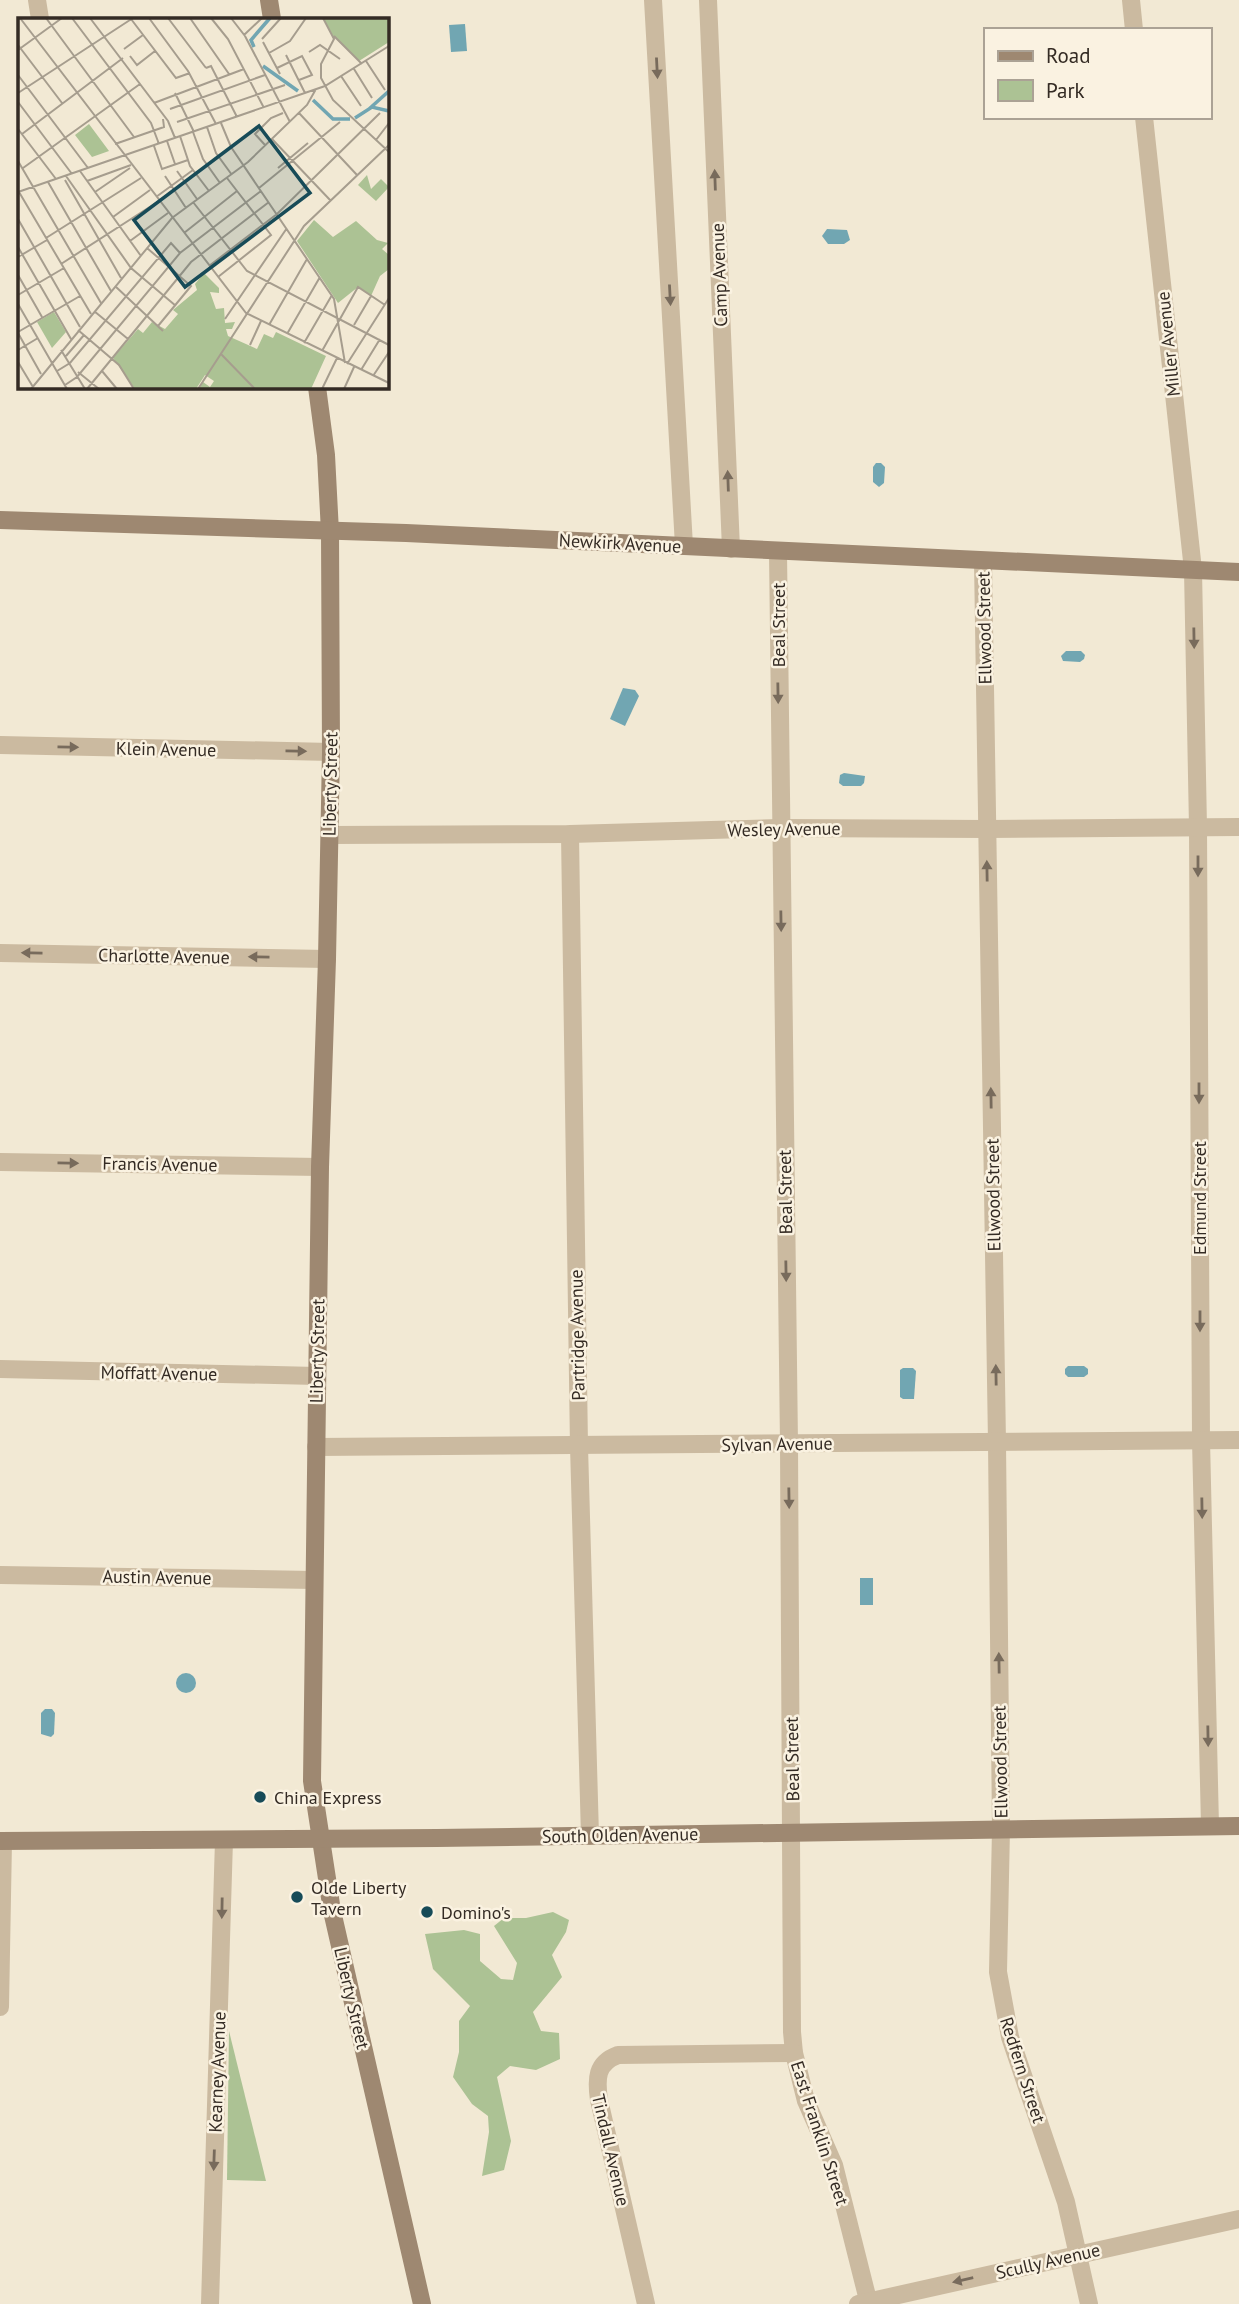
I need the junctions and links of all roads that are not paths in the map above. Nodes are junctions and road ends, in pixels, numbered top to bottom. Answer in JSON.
{"nodes":[{"id":1,"x":37,"y":0,"type":"edge"},
{"id":2,"x":269,"y":0,"type":"edge"},
{"id":3,"x":653,"y":0,"type":"edge"},
{"id":4,"x":708,"y":0,"type":"edge"},
{"id":5,"x":1131,"y":0,"type":"edge"},
{"id":6,"x":40,"y":18,"type":"edge"},
{"id":7,"x":272,"y":18,"type":"edge"},
{"id":8,"x":1134,"y":28,"type":"edge"},
{"id":9,"x":1144,"y":119,"type":"edge"},
{"id":10,"x":317,"y":388,"type":"edge"},
{"id":11,"x":0,"y":520,"type":"edge"},
{"id":12,"x":330,"y":532,"type":"junction"},
{"id":13,"x":684,"y":546,"type":"junction"},
{"id":14,"x":731,"y":549,"type":"junction"},
{"id":15,"x":778,"y":552,"type":"junction"},
{"id":16,"x":983,"y":561,"type":"junction"},
{"id":17,"x":1193,"y":570,"type":"junction"},
{"id":18,"x":1239,"y":572,"type":"edge"},
{"id":19,"x":0,"y":745,"type":"edge"},
{"id":20,"x":331,"y":752,"type":"junction"},
{"id":21,"x":1198,"y":827,"type":"junction"},
{"id":22,"x":1239,"y":827,"type":"edge"},
{"id":23,"x":780,"y":828,"type":"junction"},
{"id":24,"x":987,"y":829,"type":"junction"},
{"id":25,"x":570,"y":834,"type":"junction"},
{"id":26,"x":330,"y":835,"type":"junction"},
{"id":27,"x":0,"y":953,"type":"edge"},
{"id":28,"x":327,"y":959,"type":"junction"},
{"id":29,"x":0,"y":1162,"type":"edge"},
{"id":30,"x":320,"y":1167,"type":"junction"},
{"id":31,"x":0,"y":1369,"type":"edge"},
{"id":32,"x":317,"y":1376,"type":"junction"},
{"id":33,"x":1201,"y":1440,"type":"junction"},
{"id":34,"x":1239,"y":1440,"type":"edge"},
{"id":35,"x":997,"y":1443,"type":"junction"},
{"id":36,"x":789,"y":1444,"type":"junction"},
{"id":37,"x":579,"y":1446,"type":"junction"},
{"id":38,"x":316,"y":1447,"type":"junction"},
{"id":39,"x":0,"y":1574,"type":"edge"},
{"id":40,"x":314,"y":1580,"type":"junction"},
{"id":41,"x":1210,"y":1826,"type":"junction"},
{"id":42,"x":1239,"y":1826,"type":"edge"},
{"id":43,"x":1001,"y":1829,"type":"junction"},
{"id":44,"x":792,"y":1833,"type":"junction"},
{"id":45,"x":590,"y":1836,"type":"junction"},
{"id":46,"x":320,"y":1839,"type":"junction"},
{"id":47,"x":224,"y":1840,"type":"junction"},
{"id":48,"x":1,"y":1841,"type":"edge"},
{"id":49,"x":0,"y":2007,"type":"edge"},
{"id":50,"x":794,"y":2053,"type":"junction"},
{"id":51,"x":1239,"y":2220,"type":"edge"},
{"id":52,"x":1077,"y":2255,"type":"junction"},
{"id":53,"x":865,"y":2303,"type":"edge"},
{"id":54,"x":210,"y":2304,"type":"edge"},
{"id":55,"x":422,"y":2304,"type":"edge"},
{"id":56,"x":646,"y":2304,"type":"edge"},
{"id":57,"x":1089,"y":2304,"type":"edge"}],
"edges":[{"from":1,"to":6,"type":"street"},
{"from":2,"to":7,"type":"street"},
{"from":3,"to":13,"type":"street","one_way":true},
{"from":14,"to":4,"type":"street","name":"Camp Avenue","one_way":true},
{"from":5,"to":8,"type":"street"},
{"from":9,"to":17,"type":"street","name":"Miller Avenue"},
{"from":10,"to":12,"type":"street","name":"Liberty Street"},
{"from":11,"to":12,"type":"street","name":"Newkirk Avenue"},
{"from":12,"to":13,"type":"street","name":"Newkirk Avenue"},
{"from":12,"to":20,"type":"street","name":"Liberty Street"},
{"from":13,"to":14,"type":"street","name":"Newkirk Avenue"},
{"from":14,"to":15,"type":"street","name":"Newkirk Avenue"},
{"from":15,"to":16,"type":"street","name":"Newkirk Avenue"},
{"from":15,"to":23,"type":"street","name":"Beal Street","one_way":true},
{"from":16,"to":17,"type":"street","name":"Newkirk Avenue"},
{"from":16,"to":24,"type":"street","name":"Ellwood Street"},
{"from":17,"to":18,"type":"street","name":"Newkirk Avenue"},
{"from":17,"to":21,"type":"street","name":"Edmund Street","one_way":true},
{"from":19,"to":20,"type":"street","name":"Klein Avenue","one_way":true},
{"from":20,"to":26,"type":"street","name":"Liberty Street"},
{"from":21,"to":22,"type":"street","name":"Wesley Avenue"},
{"from":21,"to":24,"type":"street","name":"Wesley Avenue"},
{"from":21,"to":33,"type":"street","name":"Edmund Street","one_way":true},
{"from":23,"to":24,"type":"street","name":"Wesley Avenue"},
{"from":23,"to":25,"type":"street","name":"Wesley Avenue"},
{"from":23,"to":36,"type":"street","name":"Beal Street","one_way":true},
{"from":35,"to":24,"type":"street","name":"Ellwood Street","one_way":true},
{"from":25,"to":26,"type":"street","name":"Wesley Avenue"},
{"from":25,"to":37,"type":"street","name":"Partridge Avenue"},
{"from":26,"to":28,"type":"street","name":"Liberty Street"},
{"from":28,"to":27,"type":"street","name":"Charlotte Avenue","one_way":true},
{"from":28,"to":30,"type":"street","name":"Liberty Street"},
{"from":29,"to":30,"type":"street","name":"Francis Avenue","one_way":true},
{"from":30,"to":32,"type":"street","name":"Liberty Street"},
{"from":31,"to":32,"type":"street","name":"Moffatt Avenue"},
{"from":32,"to":38,"type":"street","name":"Liberty Street"},
{"from":33,"to":34,"type":"street","name":"Sylvan Avenue"},
{"from":33,"to":35,"type":"street","name":"Sylvan Avenue"},
{"from":33,"to":41,"type":"street","name":"Edmund Street","one_way":true},
{"from":35,"to":36,"type":"street","name":"Sylvan Avenue"},
{"from":43,"to":35,"type":"street","name":"Ellwood Street","one_way":true},
{"from":36,"to":37,"type":"street","name":"Sylvan Avenue"},
{"from":36,"to":44,"type":"street","name":"Beal Street","one_way":true},
{"from":37,"to":38,"type":"street","name":"Sylvan Avenue"},
{"from":37,"to":45,"type":"street","name":"Partridge Avenue"},
{"from":38,"to":40,"type":"street","name":"Liberty Street"},
{"from":39,"to":40,"type":"street","name":"Austin Avenue"},
{"from":40,"to":46,"type":"street","name":"Liberty Street"},
{"from":41,"to":42,"type":"street","name":"South Olden Avenue"},
{"from":41,"to":43,"type":"street","name":"South Olden Avenue"},
{"from":43,"to":44,"type":"street","name":"South Olden Avenue"},
{"from":43,"to":52,"type":"street","name":"Redfern Street"},
{"from":44,"to":45,"type":"street","name":"South Olden Avenue"},
{"from":44,"to":50,"type":"street","name":"East Franklin Street"},
{"from":45,"to":46,"type":"street","name":"South Olden Avenue"},
{"from":46,"to":47,"type":"street","name":"South Olden Avenue"},
{"from":46,"to":55,"type":"street","name":"Liberty Street"},
{"from":47,"to":48,"type":"street","name":"South Olden Avenue"},
{"from":47,"to":54,"type":"street","name":"Kearney Avenue","one_way":true},
{"from":48,"to":49,"type":"street"},
{"from":50,"to":53,"type":"street","name":"East Franklin Street"},
{"from":50,"to":56,"type":"street","name":"Tindall Avenue"},
{"from":51,"to":52,"type":"street","name":"Scully Avenue"},
{"from":52,"to":53,"type":"street","name":"Scully Avenue","one_way":true},
{"from":52,"to":57,"type":"street","name":"Redfern Street"}]}
